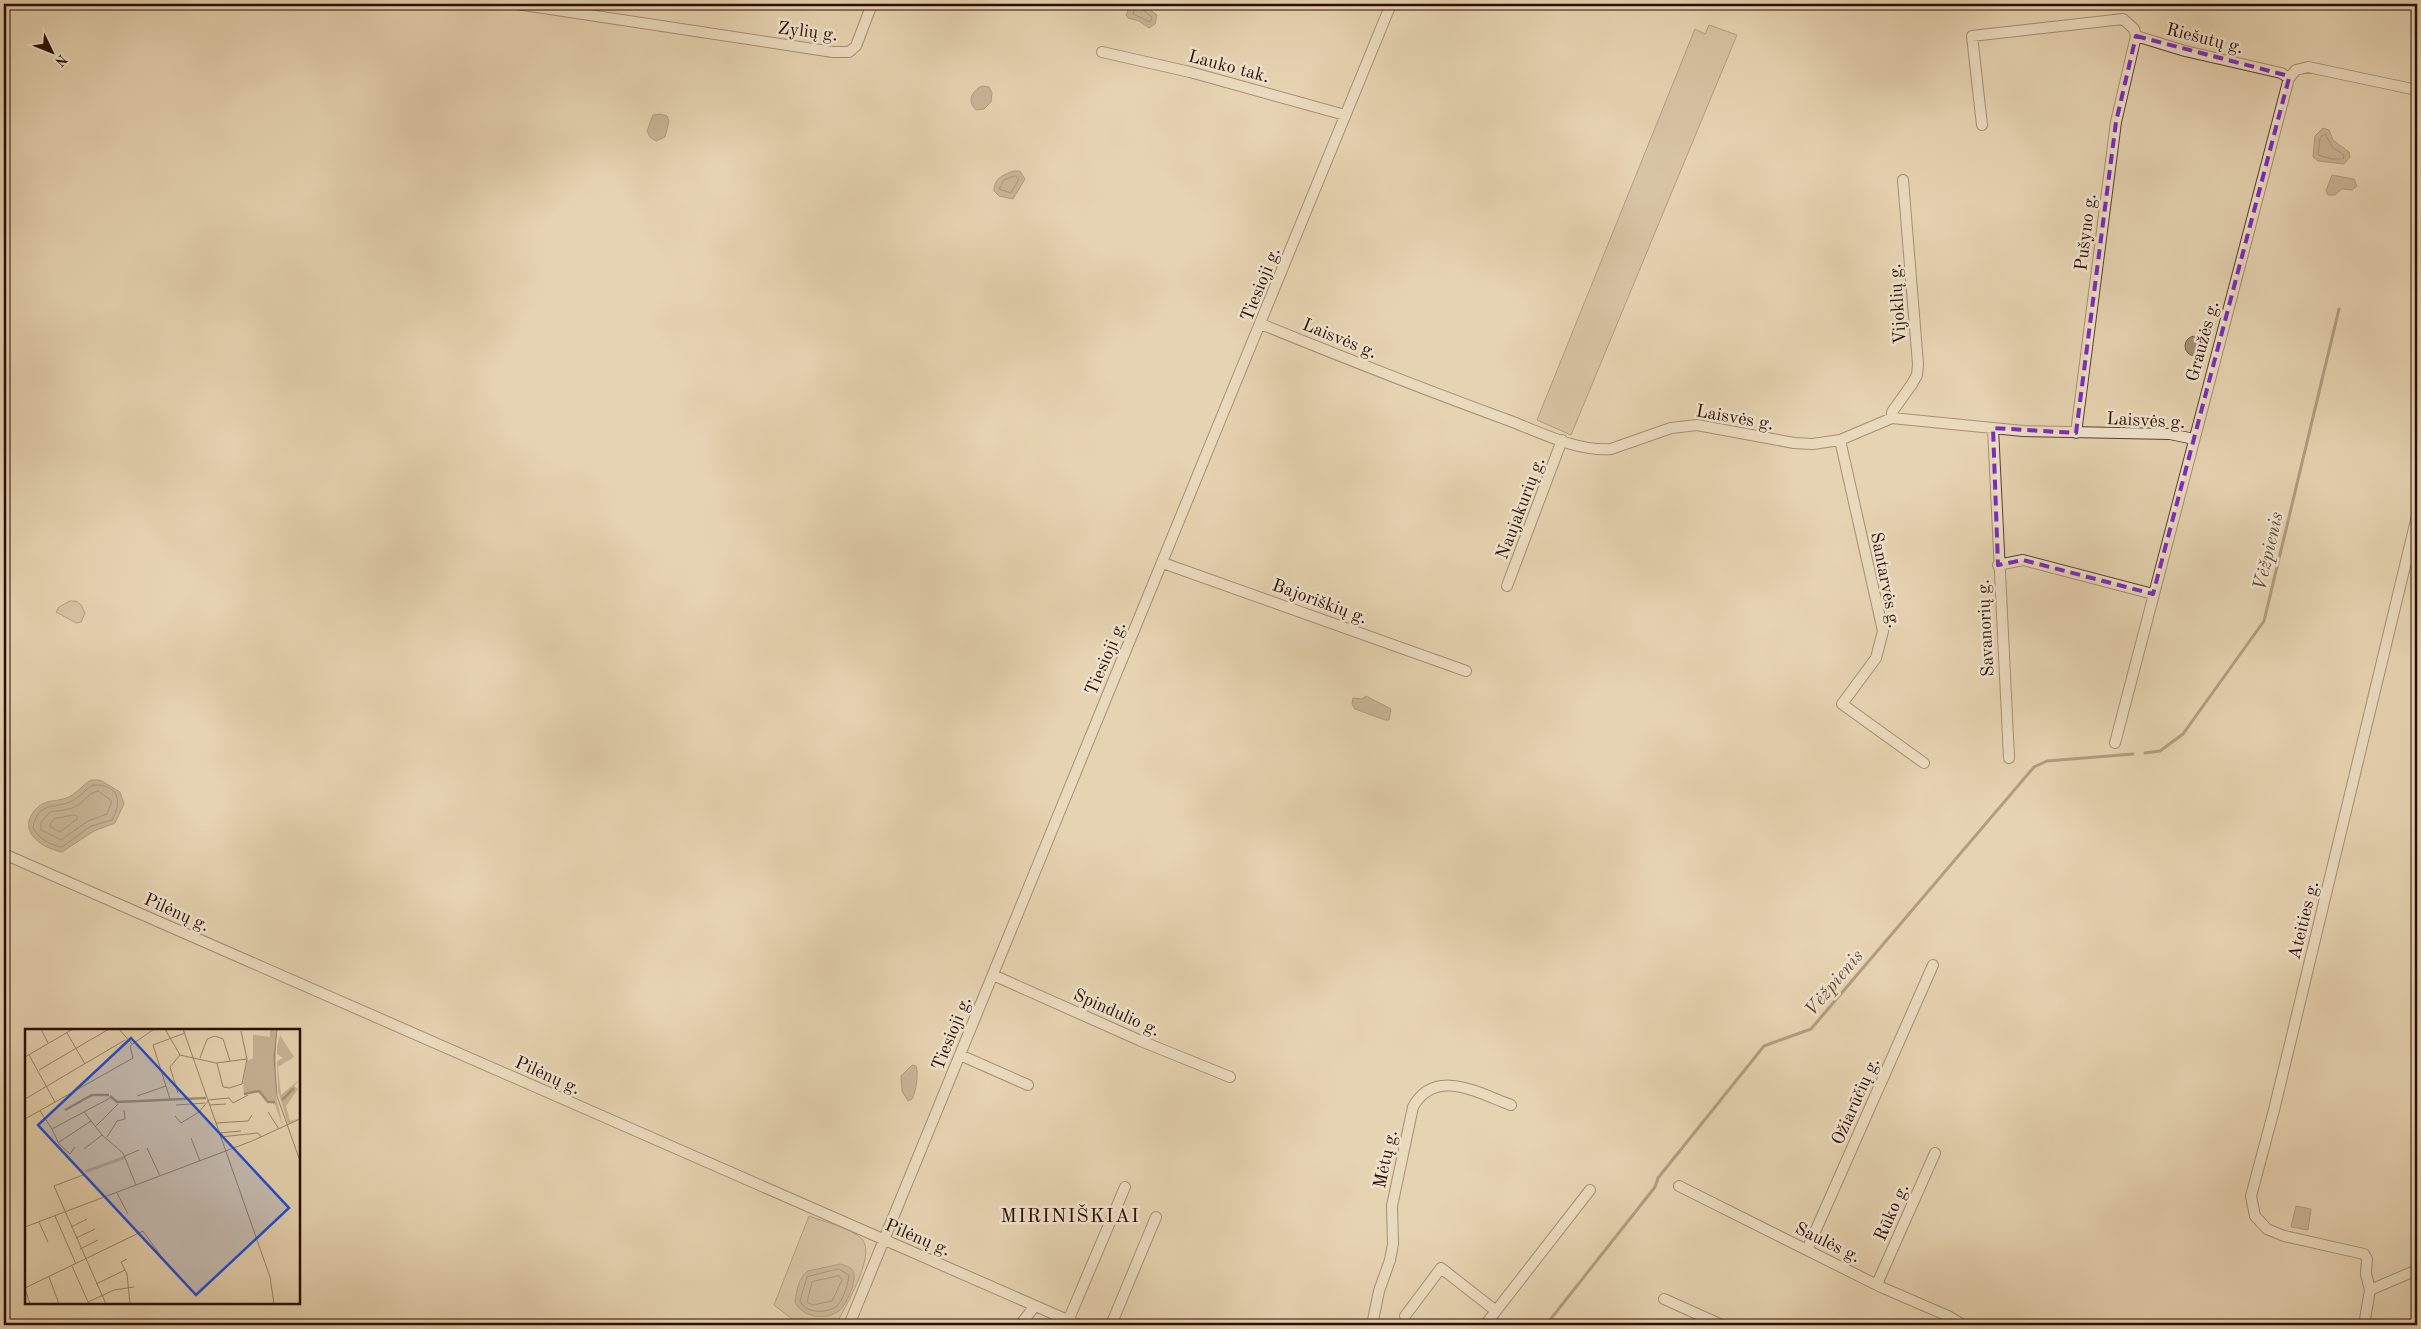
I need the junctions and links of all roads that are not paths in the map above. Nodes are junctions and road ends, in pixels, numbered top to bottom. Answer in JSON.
{"nodes":[{"id":1,"x":517,"y":4,"type":"edge"},
{"id":2,"x":872,"y":4,"type":"edge"},
{"id":3,"x":1391,"y":4,"type":"edge"},
{"id":4,"x":2136,"y":36,"type":"junction"},
{"id":5,"x":1102,"y":52,"type":"dead end"},
{"id":6,"x":2288,"y":78,"type":"junction"},
{"id":7,"x":2417,"y":90,"type":"edge"},
{"id":8,"x":1345,"y":115,"type":"junction"},
{"id":9,"x":1982,"y":125,"type":"dead end"},
{"id":10,"x":1903,"y":180,"type":"dead end"},
{"id":11,"x":1261,"y":324,"type":"junction"},
{"id":12,"x":1892,"y":418,"type":"junction"},
{"id":13,"x":1993,"y":428,"type":"junction"},
{"id":14,"x":2076,"y":433,"type":"junction"},
{"id":15,"x":2194,"y":439,"type":"junction"},
{"id":16,"x":1562,"y":440,"type":"junction"},
{"id":17,"x":1840,"y":440,"type":"junction"},
{"id":18,"x":2417,"y":516,"type":"edge"},
{"id":19,"x":1162,"y":563,"type":"junction"},
{"id":20,"x":1998,"y":565,"type":"junction"},
{"id":21,"x":1507,"y":586,"type":"dead end"},
{"id":22,"x":2153,"y":594,"type":"junction"},
{"id":23,"x":1466,"y":671,"type":"dead end"},
{"id":24,"x":2115,"y":743,"type":"dead end"},
{"id":25,"x":2009,"y":758,"type":"dead end"},
{"id":26,"x":1924,"y":763,"type":"dead end"},
{"id":27,"x":4,"y":854,"type":"edge"},
{"id":28,"x":1933,"y":965,"type":"dead end"},
{"id":29,"x":993,"y":975,"type":"junction"},
{"id":30,"x":960,"y":1055,"type":"junction"},
{"id":31,"x":1230,"y":1076,"type":"dead end"},
{"id":32,"x":1028,"y":1085,"type":"dead end"},
{"id":33,"x":1511,"y":1105,"type":"dead end"},
{"id":34,"x":1936,"y":1153,"type":"dead end"},
{"id":35,"x":1679,"y":1186,"type":"dead end"},
{"id":36,"x":1125,"y":1187,"type":"dead end"},
{"id":37,"x":1590,"y":1190,"type":"dead end"},
{"id":38,"x":1156,"y":1217,"type":"dead end"},
{"id":39,"x":884,"y":1240,"type":"junction"},
{"id":40,"x":1807,"y":1250,"type":"junction"},
{"id":41,"x":2417,"y":1270,"type":"edge"},
{"id":42,"x":1877,"y":1284,"type":"junction"},
{"id":43,"x":2370,"y":1290,"type":"junction"},
{"id":44,"x":1664,"y":1299,"type":"dead end"},
{"id":45,"x":1035,"y":1306,"type":"junction"},
{"id":46,"x":1496,"y":1311,"type":"junction"},
{"id":47,"x":1405,"y":1316,"type":"dead end"},
{"id":48,"x":1073,"y":1324,"type":"edge"},
{"id":49,"x":849,"y":1325,"type":"edge"},
{"id":50,"x":1020,"y":1325,"type":"edge"},
{"id":51,"x":1111,"y":1325,"type":"edge"},
{"id":52,"x":1372,"y":1325,"type":"edge"},
{"id":53,"x":1485,"y":1325,"type":"edge"},
{"id":54,"x":1722,"y":1325,"type":"edge"},
{"id":55,"x":1963,"y":1325,"type":"edge"},
{"id":56,"x":2364,"y":1325,"type":"edge"}],
"edges":[{"from":1,"to":2,"type":"street","name":"Zylių g."},
{"from":3,"to":8,"type":"street","name":"Tiesioji g."},
{"from":4,"to":6,"type":"street","name":"Riešutų g."},
{"from":4,"to":9,"type":"street","name":"Riešutų g."},
{"from":4,"to":14,"type":"street","name":"Pušyno g."},
{"from":5,"to":8,"type":"street","name":"Lauko tak."},
{"from":6,"to":7,"type":"street"},
{"from":6,"to":15,"type":"street","name":"Graužės g."},
{"from":8,"to":11,"type":"street","name":"Tiesioji g."},
{"from":10,"to":12,"type":"street","name":"Vijoklių g."},
{"from":11,"to":16,"type":"street","name":"Laisvės g."},
{"from":11,"to":19,"type":"street","name":"Tiesioji g."},
{"from":12,"to":13,"type":"street","name":"Laisvės g."},
{"from":12,"to":17,"type":"street","name":"Laisvės g."},
{"from":13,"to":14,"type":"street","name":"Laisvės g."},
{"from":13,"to":20,"type":"street"},
{"from":14,"to":15,"type":"street","name":"Laisvės g."},
{"from":15,"to":22,"type":"street","name":"Graužės g."},
{"from":16,"to":17,"type":"street","name":"Laisvės g."},
{"from":16,"to":21,"type":"street","name":"Naujakurių g."},
{"from":17,"to":26,"type":"street","name":"Santarvės g."},
{"from":18,"to":43,"type":"street","name":"Ateities g."},
{"from":19,"to":23,"type":"street","name":"Bajoriškių g."},
{"from":19,"to":29,"type":"street","name":"Tiesioji g."},
{"from":20,"to":22,"type":"street","name":"Savanorių g."},
{"from":20,"to":25,"type":"street","name":"Savanorių g."},
{"from":22,"to":24,"type":"street","name":"Graužės g."},
{"from":27,"to":39,"type":"street","name":"Pilėnų g."},
{"from":28,"to":40,"type":"street","name":"Ožiarūčių g."},
{"from":29,"to":30,"type":"street","name":"Tiesioji g."},
{"from":29,"to":31,"type":"street","name":"Spindulio g."},
{"from":30,"to":32,"type":"street"},
{"from":30,"to":39,"type":"street","name":"Tiesioji g."},
{"from":33,"to":52,"type":"street","name":"Mėtų g."},
{"from":34,"to":42,"type":"street","name":"Rūko g."},
{"from":35,"to":40,"type":"street","name":"Saulės g."},
{"from":36,"to":48,"type":"street"},
{"from":37,"to":46,"type":"street"},
{"from":38,"to":51,"type":"street"},
{"from":39,"to":45,"type":"street","name":"Pilėnų g."},
{"from":39,"to":49,"type":"street","name":"Tiesioji g."},
{"from":40,"to":42,"type":"street","name":"Saulės g."},
{"from":41,"to":43,"type":"street"},
{"from":42,"to":55,"type":"street","name":"Saulės g."},
{"from":43,"to":56,"type":"street"},
{"from":44,"to":54,"type":"street"},
{"from":45,"to":48,"type":"street","name":"Pilėnų g."},
{"from":45,"to":50,"type":"street"},
{"from":46,"to":47,"type":"street"},
{"from":46,"to":53,"type":"street"}]}
